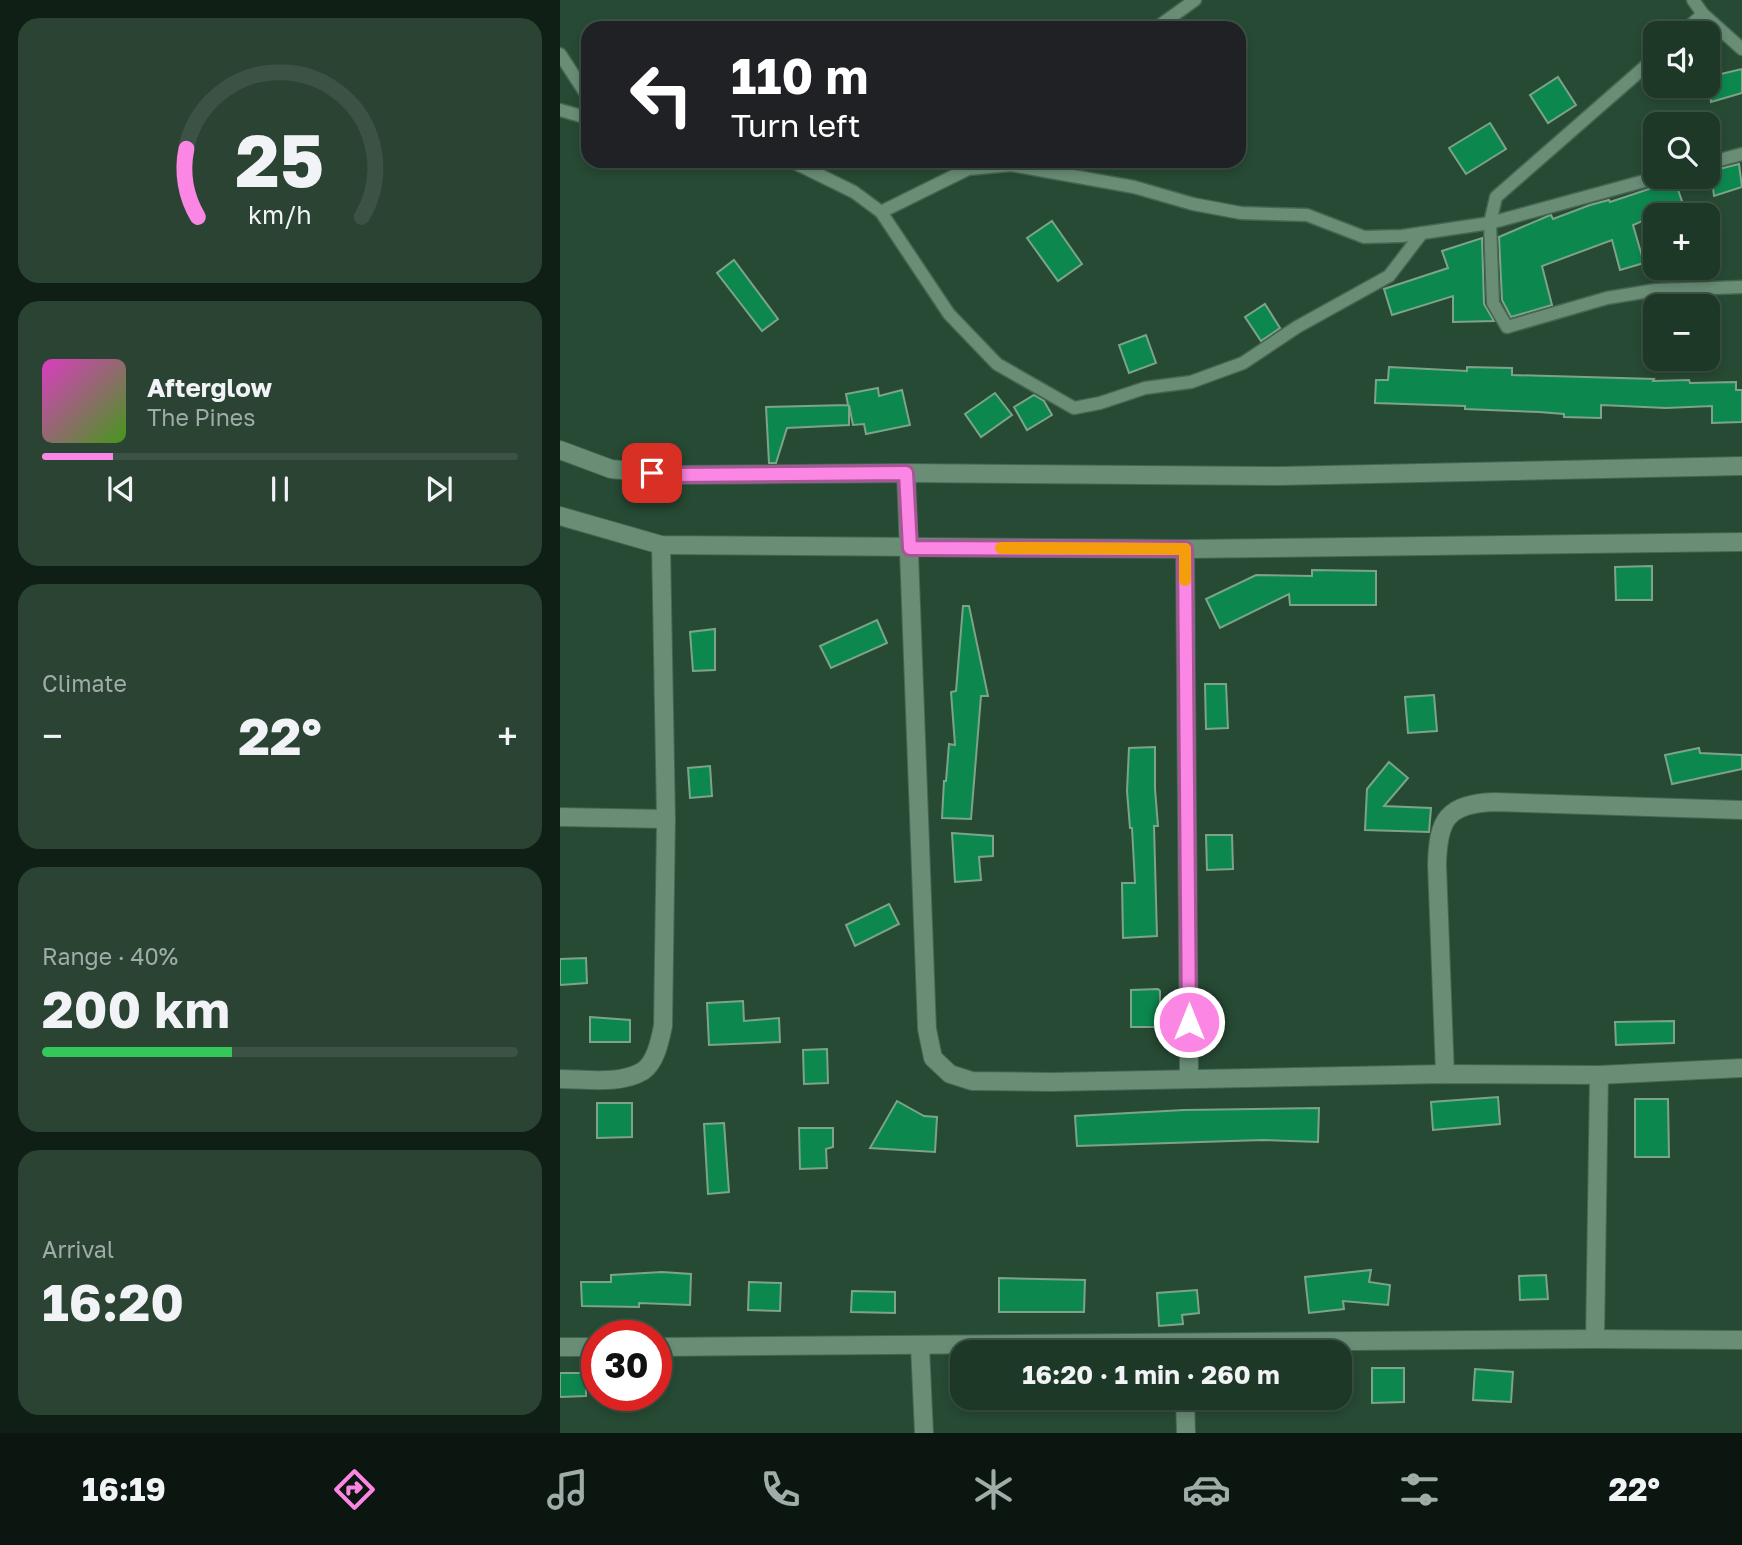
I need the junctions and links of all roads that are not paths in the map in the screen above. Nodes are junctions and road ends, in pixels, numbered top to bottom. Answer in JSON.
{"nodes":[{"id":1,"x":1195,"y":0,"type":"edge"},
{"id":2,"x":1693,"y":0,"type":"edge"},
{"id":3,"x":1703,"y":14,"type":"junction"},
{"id":4,"x":1166,"y":21,"type":"edge"},
{"id":5,"x":1695,"y":21,"type":"edge"},
{"id":6,"x":1742,"y":49,"type":"edge"},
{"id":7,"x":560,"y":54,"type":"edge"},
{"id":8,"x":1643,"y":68,"type":"edge"},
{"id":9,"x":581,"y":86,"type":"edge"},
{"id":10,"x":560,"y":110,"type":"edge"},
{"id":11,"x":581,"y":116,"type":"edge"},
{"id":12,"x":1742,"y":154,"type":"edge"},
{"id":13,"x":1720,"y":160,"type":"edge"},
{"id":14,"x":805,"y":168,"type":"edge"},
{"id":15,"x":967,"y":168,"type":"edge"},
{"id":16,"x":1028,"y":168,"type":"edge"},
{"id":17,"x":1643,"y":181,"type":"edge"},
{"id":18,"x":881,"y":212,"type":"junction"},
{"id":19,"x":1490,"y":223,"type":"junction"},
{"id":20,"x":1422,"y":233,"type":"junction"},
{"id":21,"x":1742,"y":287,"type":"edge"},
{"id":22,"x":560,"y":450,"type":"edge"},
{"id":23,"x":1742,"y":466,"type":"edge"},
{"id":24,"x":906,"y":473,"type":"junction"},
{"id":25,"x":560,"y":516,"type":"edge"},
{"id":26,"x":1742,"y":542,"type":"edge"},
{"id":27,"x":661,"y":545,"type":"junction"},
{"id":28,"x":910,"y":548,"type":"junction"},
{"id":29,"x":1185,"y":549,"type":"junction"},
{"id":30,"x":1742,"y":810,"type":"edge"},
{"id":31,"x":560,"y":817,"type":"edge"},
{"id":32,"x":666,"y":819,"type":"junction"},
{"id":33,"x":1742,"y":1068,"type":"edge"},
{"id":34,"x":1445,"y":1074,"type":"junction"},
{"id":35,"x":1599,"y":1075,"type":"junction"},
{"id":36,"x":1189,"y":1078,"type":"junction"},
{"id":37,"x":560,"y":1079,"type":"edge"},
{"id":38,"x":1595,"y":1339,"type":"junction"},
{"id":39,"x":1742,"y":1340,"type":"edge"},
{"id":40,"x":1352,"y":1344,"type":"edge"},
{"id":41,"x":920,"y":1346,"type":"junction"},
{"id":42,"x":950,"y":1346,"type":"edge"},
{"id":43,"x":581,"y":1347,"type":"edge"},
{"id":44,"x":672,"y":1347,"type":"edge"},
{"id":45,"x":560,"y":1348,"type":"edge"},
{"id":46,"x":1185,"y":1410,"type":"edge"},
{"id":47,"x":924,"y":1433,"type":"edge"},
{"id":48,"x":1186,"y":1433,"type":"edge"}],
"edges":[{"from":1,"to":4,"type":"lane"},
{"from":2,"to":3,"type":"lane"},
{"from":3,"to":5,"type":"lane"},
{"from":3,"to":6,"type":"lane"},
{"from":7,"to":9,"type":"lane"},
{"from":8,"to":19,"type":"lane"},
{"from":10,"to":11,"type":"lane"},
{"from":12,"to":13,"type":"lane"},
{"from":14,"to":18,"type":"lane"},
{"from":15,"to":18,"type":"lane"},
{"from":16,"to":20,"type":"lane"},
{"from":17,"to":19,"type":"lane"},
{"from":18,"to":20,"type":"lane"},
{"from":19,"to":20,"type":"lane"},
{"from":19,"to":21,"type":"lane"},
{"from":22,"to":24,"type":"street"},
{"from":23,"to":24,"type":"street"},
{"from":24,"to":28,"type":"street"},
{"from":25,"to":27,"type":"street"},
{"from":26,"to":29,"type":"street"},
{"from":27,"to":28,"type":"street"},
{"from":27,"to":32,"type":"street"},
{"from":28,"to":29,"type":"street"},
{"from":28,"to":36,"type":"street"},
{"from":29,"to":36,"type":"street"},
{"from":30,"to":34,"type":"street"},
{"from":31,"to":32,"type":"street"},
{"from":32,"to":37,"type":"street"},
{"from":33,"to":35,"type":"street"},
{"from":34,"to":35,"type":"street"},
{"from":34,"to":36,"type":"street"},
{"from":35,"to":38,"type":"street"},
{"from":38,"to":39,"type":"street"},
{"from":38,"to":40,"type":"street"},
{"from":41,"to":42,"type":"street"},
{"from":41,"to":44,"type":"street"},
{"from":41,"to":47,"type":"street"},
{"from":43,"to":45,"type":"street"},
{"from":46,"to":48,"type":"street"}]}
